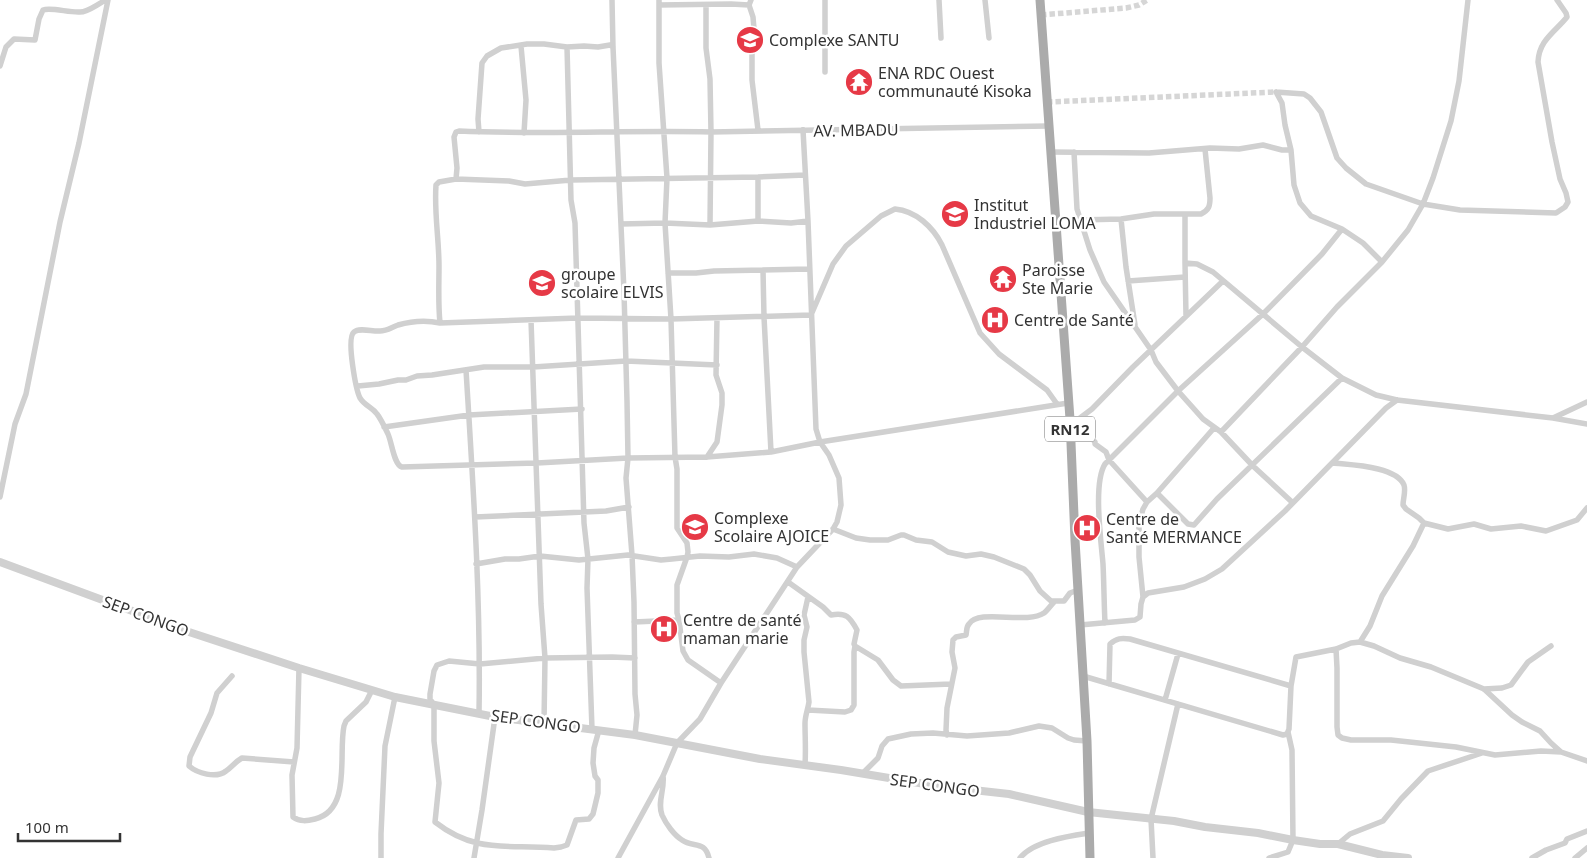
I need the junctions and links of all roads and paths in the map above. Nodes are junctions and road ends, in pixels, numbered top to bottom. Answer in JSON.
{"nodes":[{"id":1,"x":107,"y":0,"type":"edge"},
{"id":2,"x":612,"y":0,"type":"edge"},
{"id":3,"x":824,"y":0,"type":"edge"},
{"id":4,"x":939,"y":0,"type":"edge"},
{"id":5,"x":986,"y":0,"type":"edge"},
{"id":6,"x":1040,"y":0,"type":"edge"},
{"id":7,"x":1468,"y":0,"type":"edge"},
{"id":8,"x":1557,"y":0,"type":"edge"},
{"id":9,"x":659,"y":2,"type":"edge"},
{"id":10,"x":750,"y":2,"type":"edge"},
{"id":11,"x":706,"y":5,"type":"junction"},
{"id":12,"x":941,"y":38,"type":"dead end"},
{"id":13,"x":989,"y":38,"type":"dead end"},
{"id":14,"x":521,"y":46,"type":"junction"},
{"id":15,"x":567,"y":47,"type":"junction"},
{"id":16,"x":612,"y":47,"type":"junction"},
{"id":17,"x":0,"y":66,"type":"edge"},
{"id":18,"x":825,"y":72,"type":"dead end"},
{"id":19,"x":1049,"y":126,"type":"junction"},
{"id":20,"x":758,"y":130,"type":"junction"},
{"id":21,"x":803,"y":130,"type":"junction"},
{"id":22,"x":663,"y":131,"type":"junction"},
{"id":23,"x":479,"y":132,"type":"junction"},
{"id":24,"x":524,"y":132,"type":"junction"},
{"id":25,"x":570,"y":132,"type":"junction"},
{"id":26,"x":616,"y":132,"type":"junction"},
{"id":27,"x":711,"y":132,"type":"junction"},
{"id":28,"x":1205,"y":149,"type":"junction"},
{"id":29,"x":1291,"y":150,"type":"junction"},
{"id":30,"x":1050,"y":152,"type":"junction"},
{"id":31,"x":1074,"y":152,"type":"junction"},
{"id":32,"x":805,"y":175,"type":"junction"},
{"id":33,"x":711,"y":177,"type":"junction"},
{"id":34,"x":758,"y":177,"type":"junction"},
{"id":35,"x":667,"y":178,"type":"junction"},
{"id":36,"x":456,"y":179,"type":"junction"},
{"id":37,"x":618,"y":179,"type":"junction"},
{"id":38,"x":571,"y":180,"type":"junction"},
{"id":39,"x":1423,"y":204,"type":"junction"},
{"id":40,"x":1185,"y":214,"type":"junction"},
{"id":41,"x":1121,"y":219,"type":"junction"},
{"id":42,"x":1079,"y":220,"type":"junction"},
{"id":43,"x":808,"y":221,"type":"junction"},
{"id":44,"x":758,"y":222,"type":"junction"},
{"id":45,"x":665,"y":223,"type":"junction"},
{"id":46,"x":621,"y":224,"type":"junction"},
{"id":47,"x":710,"y":226,"type":"junction"},
{"id":48,"x":1342,"y":229,"type":"junction"},
{"id":49,"x":1382,"y":262,"type":"junction"},
{"id":50,"x":1185,"y":263,"type":"junction"},
{"id":51,"x":809,"y":269,"type":"junction"},
{"id":52,"x":763,"y":270,"type":"junction"},
{"id":53,"x":668,"y":273,"type":"junction"},
{"id":54,"x":1185,"y":277,"type":"junction"},
{"id":55,"x":1128,"y":281,"type":"junction"},
{"id":56,"x":1223,"y":281,"type":"junction"},
{"id":57,"x":1263,"y":314,"type":"junction"},
{"id":58,"x":811,"y":315,"type":"junction"},
{"id":59,"x":1186,"y":316,"type":"junction"},
{"id":60,"x":764,"y":317,"type":"junction"},
{"id":61,"x":578,"y":318,"type":"junction"},
{"id":62,"x":624,"y":318,"type":"junction"},
{"id":63,"x":717,"y":318,"type":"junction"},
{"id":64,"x":671,"y":319,"type":"junction"},
{"id":65,"x":531,"y":320,"type":"junction"},
{"id":66,"x":440,"y":323,"type":"junction"},
{"id":67,"x":1136,"y":327,"type":"junction"},
{"id":68,"x":1302,"y":347,"type":"junction"},
{"id":69,"x":1152,"y":350,"type":"junction"},
{"id":70,"x":626,"y":361,"type":"junction"},
{"id":71,"x":672,"y":363,"type":"junction"},
{"id":72,"x":580,"y":365,"type":"junction"},
{"id":73,"x":717,"y":365,"type":"junction"},
{"id":74,"x":533,"y":367,"type":"junction"},
{"id":75,"x":466,"y":370,"type":"junction"},
{"id":76,"x":1342,"y":378,"type":"junction"},
{"id":77,"x":358,"y":386,"type":"junction"},
{"id":78,"x":1178,"y":391,"type":"junction"},
{"id":79,"x":1397,"y":400,"type":"junction"},
{"id":80,"x":1587,"y":402,"type":"edge"},
{"id":81,"x":1068,"y":403,"type":"junction"},
{"id":82,"x":1057,"y":404,"type":"junction"},
{"id":83,"x":582,"y":409,"type":"junction"},
{"id":84,"x":534,"y":412,"type":"junction"},
{"id":85,"x":469,"y":415,"type":"junction"},
{"id":86,"x":1553,"y":418,"type":"junction"},
{"id":87,"x":1073,"y":420,"type":"junction"},
{"id":88,"x":1587,"y":424,"type":"edge"},
{"id":89,"x":384,"y":427,"type":"junction"},
{"id":90,"x":1214,"y":428,"type":"junction"},
{"id":91,"x":1221,"y":432,"type":"junction"},
{"id":92,"x":820,"y":442,"type":"junction"},
{"id":93,"x":772,"y":452,"type":"junction"},
{"id":94,"x":674,"y":457,"type":"junction"},
{"id":95,"x":707,"y":457,"type":"junction"},
{"id":96,"x":628,"y":458,"type":"junction"},
{"id":97,"x":583,"y":460,"type":"junction"},
{"id":98,"x":1109,"y":460,"type":"junction"},
{"id":99,"x":537,"y":463,"type":"junction"},
{"id":100,"x":1333,"y":463,"type":"junction"},
{"id":101,"x":471,"y":466,"type":"junction"},
{"id":102,"x":1253,"y":466,"type":"junction"},
{"id":103,"x":1157,"y":493,"type":"junction"},
{"id":104,"x":0,"y":498,"type":"edge"},
{"id":105,"x":1147,"y":502,"type":"junction"},
{"id":106,"x":1292,"y":503,"type":"junction"},
{"id":107,"x":629,"y":507,"type":"junction"},
{"id":108,"x":1587,"y":508,"type":"edge"},
{"id":109,"x":585,"y":512,"type":"junction"},
{"id":110,"x":539,"y":514,"type":"junction"},
{"id":111,"x":475,"y":517,"type":"junction"},
{"id":112,"x":1424,"y":523,"type":"junction"},
{"id":113,"x":833,"y":529,"type":"junction"},
{"id":114,"x":632,"y":555,"type":"junction"},
{"id":115,"x":540,"y":556,"type":"junction"},
{"id":116,"x":688,"y":557,"type":"junction"},
{"id":117,"x":588,"y":560,"type":"junction"},
{"id":118,"x":0,"y":562,"type":"edge"},
{"id":119,"x":476,"y":564,"type":"junction"},
{"id":120,"x":797,"y":566,"type":"junction"},
{"id":121,"x":788,"y":582,"type":"junction"},
{"id":122,"x":1078,"y":590,"type":"junction"},
{"id":123,"x":808,"y":597,"type":"junction"},
{"id":124,"x":1143,"y":597,"type":"junction"},
{"id":125,"x":1054,"y":602,"type":"junction"},
{"id":126,"x":679,"y":620,"type":"junction"},
{"id":127,"x":634,"y":622,"type":"junction"},
{"id":128,"x":1105,"y":623,"type":"junction"},
{"id":129,"x":1080,"y":625,"type":"junction"},
{"id":130,"x":1360,"y":642,"type":"junction"},
{"id":131,"x":855,"y":646,"type":"junction"},
{"id":132,"x":1551,"y":646,"type":"dead end"},
{"id":133,"x":1336,"y":649,"type":"junction"},
{"id":134,"x":1178,"y":654,"type":"junction"},
{"id":135,"x":589,"y":657,"type":"junction"},
{"id":136,"x":545,"y":658,"type":"junction"},
{"id":137,"x":635,"y":658,"type":"junction"},
{"id":138,"x":480,"y":664,"type":"junction"},
{"id":139,"x":299,"y":668,"type":"junction"},
{"id":140,"x":232,"y":676,"type":"dead end"},
{"id":141,"x":1083,"y":676,"type":"junction"},
{"id":142,"x":721,"y":683,"type":"junction"},
{"id":143,"x":951,"y":684,"type":"junction"},
{"id":144,"x":1109,"y":684,"type":"junction"},
{"id":145,"x":1291,"y":686,"type":"junction"},
{"id":146,"x":1484,"y":689,"type":"junction"},
{"id":147,"x":372,"y":690,"type":"junction"},
{"id":148,"x":395,"y":697,"type":"junction"},
{"id":149,"x":1165,"y":700,"type":"junction"},
{"id":150,"x":1178,"y":704,"type":"junction"},
{"id":151,"x":434,"y":705,"type":"junction"},
{"id":152,"x":808,"y":710,"type":"junction"},
{"id":153,"x":479,"y":714,"type":"junction"},
{"id":154,"x":495,"y":717,"type":"junction"},
{"id":155,"x":544,"y":723,"type":"junction"},
{"id":156,"x":595,"y":729,"type":"junction"},
{"id":157,"x":1288,"y":732,"type":"junction"},
{"id":158,"x":635,"y":735,"type":"junction"},
{"id":159,"x":947,"y":735,"type":"junction"},
{"id":160,"x":1087,"y":741,"type":"junction"},
{"id":161,"x":677,"y":743,"type":"junction"},
{"id":162,"x":1484,"y":752,"type":"junction"},
{"id":163,"x":1561,"y":752,"type":"junction"},
{"id":164,"x":1587,"y":761,"type":"edge"},
{"id":165,"x":294,"y":762,"type":"junction"},
{"id":166,"x":806,"y":765,"type":"junction"},
{"id":167,"x":862,"y":774,"type":"junction"},
{"id":168,"x":663,"y":776,"type":"junction"},
{"id":169,"x":1088,"y":812,"type":"junction"},
{"id":170,"x":1152,"y":819,"type":"junction"},
{"id":171,"x":1587,"y":831,"type":"edge"},
{"id":172,"x":1089,"y":833,"type":"junction"},
{"id":173,"x":1293,"y":840,"type":"junction"},
{"id":174,"x":476,"y":844,"type":"junction"},
{"id":175,"x":1338,"y":844,"type":"junction"},
{"id":176,"x":1587,"y":848,"type":"edge"},
{"id":177,"x":1288,"y":855,"type":"edge"},
{"id":178,"x":381,"y":858,"type":"edge"},
{"id":179,"x":474,"y":858,"type":"edge"},
{"id":180,"x":618,"y":858,"type":"edge"},
{"id":181,"x":709,"y":858,"type":"edge"},
{"id":182,"x":1020,"y":858,"type":"edge"},
{"id":183,"x":1090,"y":858,"type":"edge"},
{"id":184,"x":1153,"y":858,"type":"edge"},
{"id":185,"x":1269,"y":858,"type":"edge"},
{"id":186,"x":1408,"y":858,"type":"edge"},
{"id":187,"x":1532,"y":858,"type":"edge"},
{"id":188,"x":1575,"y":858,"type":"edge"}],
"edges":[{"from":1,"to":17,"type":"street"},
{"from":1,"to":104,"type":"street"},
{"from":2,"to":16,"type":"street"},
{"from":3,"to":18,"type":"street"},
{"from":4,"to":12,"type":"street"},
{"from":5,"to":13,"type":"street"},
{"from":6,"to":19,"type":"main road","number":"RN12"},
{"from":7,"to":39,"type":"street"},
{"from":8,"to":39,"type":"street"},
{"from":9,"to":11,"type":"street"},
{"from":9,"to":22,"type":"street"},
{"from":10,"to":11,"type":"street"},
{"from":10,"to":20,"type":"street"},
{"from":11,"to":27,"type":"street"},
{"from":14,"to":15,"type":"street"},
{"from":14,"to":23,"type":"street"},
{"from":14,"to":24,"type":"street"},
{"from":15,"to":16,"type":"street"},
{"from":15,"to":25,"type":"street"},
{"from":16,"to":26,"type":"street"},
{"from":19,"to":21,"type":"street","name":"AV. MBADU"},
{"from":19,"to":30,"type":"main road","number":"RN12"},
{"from":20,"to":21,"type":"street","name":"AV. MBADU"},
{"from":20,"to":27,"type":"street","name":"AV. MBADU"},
{"from":21,"to":32,"type":"street"},
{"from":22,"to":26,"type":"street","name":"AV. MBADU"},
{"from":22,"to":27,"type":"street","name":"AV. MBADU"},
{"from":22,"to":35,"type":"street"},
{"from":23,"to":24,"type":"street","name":"AV. MBADU"},
{"from":23,"to":36,"type":"street","name":"AV. MBADU"},
{"from":24,"to":25,"type":"street","name":"AV. MBADU"},
{"from":25,"to":26,"type":"street","name":"AV. MBADU"},
{"from":25,"to":38,"type":"street"},
{"from":26,"to":37,"type":"street"},
{"from":27,"to":33,"type":"street"},
{"from":28,"to":29,"type":"street"},
{"from":28,"to":31,"type":"street"},
{"from":28,"to":40,"type":"street"},
{"from":29,"to":39,"type":"street"},
{"from":29,"to":48,"type":"street"},
{"from":30,"to":31,"type":"street"},
{"from":30,"to":81,"type":"main road","number":"RN12"},
{"from":31,"to":42,"type":"street"},
{"from":32,"to":34,"type":"street"},
{"from":32,"to":43,"type":"street"},
{"from":33,"to":34,"type":"street"},
{"from":33,"to":35,"type":"street"},
{"from":33,"to":47,"type":"street"},
{"from":34,"to":44,"type":"street"},
{"from":35,"to":37,"type":"street"},
{"from":35,"to":45,"type":"street"},
{"from":36,"to":38,"type":"street"},
{"from":36,"to":66,"type":"street"},
{"from":37,"to":38,"type":"street"},
{"from":37,"to":46,"type":"street"},
{"from":38,"to":61,"type":"street"},
{"from":39,"to":49,"type":"street"},
{"from":40,"to":41,"type":"street"},
{"from":40,"to":50,"type":"street"},
{"from":41,"to":42,"type":"street"},
{"from":41,"to":55,"type":"street"},
{"from":42,"to":67,"type":"street"},
{"from":43,"to":44,"type":"street"},
{"from":43,"to":51,"type":"street"},
{"from":44,"to":47,"type":"street"},
{"from":45,"to":46,"type":"street"},
{"from":45,"to":47,"type":"street"},
{"from":45,"to":53,"type":"street"},
{"from":46,"to":62,"type":"street"},
{"from":48,"to":49,"type":"street"},
{"from":48,"to":57,"type":"street"},
{"from":49,"to":68,"type":"street"},
{"from":50,"to":54,"type":"street"},
{"from":50,"to":56,"type":"street"},
{"from":51,"to":52,"type":"street"},
{"from":51,"to":58,"type":"street"},
{"from":52,"to":53,"type":"street"},
{"from":52,"to":60,"type":"street"},
{"from":53,"to":64,"type":"street"},
{"from":54,"to":55,"type":"street"},
{"from":54,"to":59,"type":"street"},
{"from":55,"to":67,"type":"street"},
{"from":56,"to":57,"type":"street"},
{"from":56,"to":59,"type":"street"},
{"from":57,"to":68,"type":"street"},
{"from":57,"to":78,"type":"street"},
{"from":58,"to":60,"type":"street"},
{"from":58,"to":82,"type":"street"},
{"from":58,"to":92,"type":"street"},
{"from":59,"to":69,"type":"street"},
{"from":60,"to":63,"type":"street"},
{"from":60,"to":93,"type":"street"},
{"from":61,"to":62,"type":"street"},
{"from":61,"to":65,"type":"street"},
{"from":61,"to":72,"type":"street"},
{"from":62,"to":64,"type":"street"},
{"from":62,"to":70,"type":"street"},
{"from":63,"to":64,"type":"street"},
{"from":63,"to":73,"type":"street"},
{"from":64,"to":71,"type":"street"},
{"from":65,"to":66,"type":"street"},
{"from":65,"to":74,"type":"street"},
{"from":66,"to":77,"type":"street"},
{"from":67,"to":69,"type":"street"},
{"from":68,"to":76,"type":"street"},
{"from":68,"to":91,"type":"street"},
{"from":69,"to":78,"type":"street"},
{"from":69,"to":87,"type":"street"},
{"from":70,"to":71,"type":"street"},
{"from":70,"to":72,"type":"street"},
{"from":70,"to":96,"type":"street"},
{"from":71,"to":73,"type":"street"},
{"from":71,"to":94,"type":"street"},
{"from":72,"to":74,"type":"street"},
{"from":72,"to":83,"type":"street"},
{"from":73,"to":95,"type":"street"},
{"from":74,"to":75,"type":"street"},
{"from":74,"to":84,"type":"street"},
{"from":75,"to":77,"type":"street"},
{"from":75,"to":85,"type":"street"},
{"from":76,"to":79,"type":"street"},
{"from":76,"to":102,"type":"street"},
{"from":77,"to":89,"type":"street"},
{"from":78,"to":90,"type":"street"},
{"from":78,"to":98,"type":"street"},
{"from":79,"to":86,"type":"street"},
{"from":79,"to":100,"type":"street"},
{"from":80,"to":86,"type":"street"},
{"from":81,"to":82,"type":"street"},
{"from":81,"to":87,"type":"main road","number":"RN12"},
{"from":82,"to":92,"type":"street"},
{"from":83,"to":84,"type":"street"},
{"from":83,"to":97,"type":"street"},
{"from":84,"to":85,"type":"street"},
{"from":84,"to":99,"type":"street"},
{"from":85,"to":89,"type":"street"},
{"from":85,"to":101,"type":"street"},
{"from":86,"to":88,"type":"street"},
{"from":87,"to":98,"type":"street"},
{"from":87,"to":122,"type":"main road","number":"RN12"},
{"from":89,"to":101,"type":"street"},
{"from":90,"to":91,"type":"street"},
{"from":90,"to":103,"type":"street"},
{"from":91,"to":102,"type":"street"},
{"from":92,"to":93,"type":"street"},
{"from":92,"to":113,"type":"street"},
{"from":93,"to":95,"type":"street"},
{"from":94,"to":95,"type":"street"},
{"from":94,"to":96,"type":"street"},
{"from":94,"to":116,"type":"street"},
{"from":96,"to":97,"type":"street"},
{"from":96,"to":107,"type":"street"},
{"from":97,"to":99,"type":"street"},
{"from":97,"to":109,"type":"street"},
{"from":98,"to":105,"type":"street"},
{"from":98,"to":128,"type":"street"},
{"from":99,"to":101,"type":"street"},
{"from":99,"to":110,"type":"street"},
{"from":100,"to":106,"type":"street"},
{"from":100,"to":112,"type":"street"},
{"from":101,"to":111,"type":"street"},
{"from":102,"to":103,"type":"street"},
{"from":102,"to":106,"type":"street"},
{"from":103,"to":105,"type":"street"},
{"from":105,"to":124,"type":"street"},
{"from":106,"to":124,"type":"street"},
{"from":107,"to":109,"type":"street"},
{"from":107,"to":114,"type":"street"},
{"from":108,"to":112,"type":"street"},
{"from":109,"to":110,"type":"street"},
{"from":109,"to":117,"type":"street"},
{"from":110,"to":111,"type":"street"},
{"from":110,"to":115,"type":"street"},
{"from":111,"to":119,"type":"street"},
{"from":112,"to":130,"type":"street"},
{"from":113,"to":120,"type":"street"},
{"from":113,"to":125,"type":"street"},
{"from":114,"to":116,"type":"street"},
{"from":114,"to":117,"type":"street"},
{"from":114,"to":127,"type":"street"},
{"from":115,"to":117,"type":"street"},
{"from":115,"to":119,"type":"street"},
{"from":115,"to":136,"type":"street"},
{"from":116,"to":120,"type":"street"},
{"from":116,"to":126,"type":"street"},
{"from":117,"to":135,"type":"street"},
{"from":118,"to":139,"type":"street","name":"SEP CONGO"},
{"from":119,"to":138,"type":"street"},
{"from":120,"to":121,"type":"street"},
{"from":121,"to":123,"type":"street"},
{"from":121,"to":142,"type":"street"},
{"from":122,"to":125,"type":"street"},
{"from":122,"to":129,"type":"main road","number":"RN12"},
{"from":123,"to":131,"type":"street"},
{"from":123,"to":152,"type":"street"},
{"from":124,"to":128,"type":"street"},
{"from":125,"to":143,"type":"street"},
{"from":126,"to":127,"type":"street"},
{"from":126,"to":142,"type":"street"},
{"from":127,"to":137,"type":"street"},
{"from":128,"to":129,"type":"street"},
{"from":129,"to":141,"type":"main road","number":"RN12"},
{"from":130,"to":133,"type":"street"},
{"from":130,"to":146,"type":"street"},
{"from":131,"to":143,"type":"street"},
{"from":131,"to":152,"type":"street"},
{"from":132,"to":146,"type":"street"},
{"from":133,"to":145,"type":"street"},
{"from":133,"to":162,"type":"street"},
{"from":134,"to":144,"type":"street"},
{"from":134,"to":145,"type":"street"},
{"from":134,"to":149,"type":"street"},
{"from":135,"to":136,"type":"street"},
{"from":135,"to":137,"type":"street"},
{"from":135,"to":156,"type":"street"},
{"from":136,"to":138,"type":"street"},
{"from":136,"to":155,"type":"street"},
{"from":137,"to":158,"type":"street"},
{"from":138,"to":151,"type":"street"},
{"from":138,"to":153,"type":"street"},
{"from":139,"to":147,"type":"street","name":"SEP CONGO"},
{"from":139,"to":165,"type":"street"},
{"from":140,"to":165,"type":"street"},
{"from":141,"to":144,"type":"street"},
{"from":141,"to":160,"type":"main road","number":"RN12"},
{"from":142,"to":161,"type":"street"},
{"from":143,"to":159,"type":"street"},
{"from":144,"to":149,"type":"street"},
{"from":145,"to":157,"type":"street"},
{"from":146,"to":163,"type":"street"},
{"from":147,"to":148,"type":"street","name":"SEP CONGO"},
{"from":147,"to":165,"type":"street"},
{"from":148,"to":151,"type":"street","name":"SEP CONGO"},
{"from":148,"to":178,"type":"street"},
{"from":149,"to":150,"type":"street"},
{"from":150,"to":157,"type":"street"},
{"from":150,"to":170,"type":"street"},
{"from":151,"to":153,"type":"street","name":"SEP CONGO"},
{"from":151,"to":174,"type":"street"},
{"from":152,"to":166,"type":"street"},
{"from":153,"to":154,"type":"street","name":"SEP CONGO"},
{"from":154,"to":155,"type":"street","name":"SEP CONGO"},
{"from":154,"to":174,"type":"street"},
{"from":155,"to":156,"type":"street","name":"SEP CONGO"},
{"from":156,"to":158,"type":"street","name":"SEP CONGO"},
{"from":156,"to":174,"type":"street"},
{"from":157,"to":173,"type":"street"},
{"from":158,"to":161,"type":"street","name":"SEP CONGO"},
{"from":159,"to":160,"type":"street"},
{"from":159,"to":167,"type":"street"},
{"from":160,"to":169,"type":"main road","number":"RN12"},
{"from":161,"to":166,"type":"street","name":"SEP CONGO"},
{"from":161,"to":168,"type":"street"},
{"from":162,"to":163,"type":"street"},
{"from":162,"to":175,"type":"street"},
{"from":163,"to":164,"type":"street"},
{"from":166,"to":167,"type":"street","name":"SEP CONGO"},
{"from":167,"to":169,"type":"street","name":"SEP CONGO"},
{"from":168,"to":180,"type":"street"},
{"from":168,"to":181,"type":"street"},
{"from":169,"to":170,"type":"street","name":"SEP CONGO"},
{"from":169,"to":172,"type":"main road","number":"RN12"},
{"from":170,"to":173,"type":"street","name":"SEP CONGO"},
{"from":170,"to":184,"type":"street"},
{"from":171,"to":187,"type":"street"},
{"from":172,"to":182,"type":"street"},
{"from":172,"to":183,"type":"main road","number":"RN12"},
{"from":173,"to":175,"type":"street","name":"SEP CONGO"},
{"from":173,"to":177,"type":"street"},
{"from":174,"to":179,"type":"street"},
{"from":175,"to":186,"type":"street","name":"SEP CONGO"},
{"from":176,"to":188,"type":"street"},
{"from":177,"to":185,"type":"street"}]}
